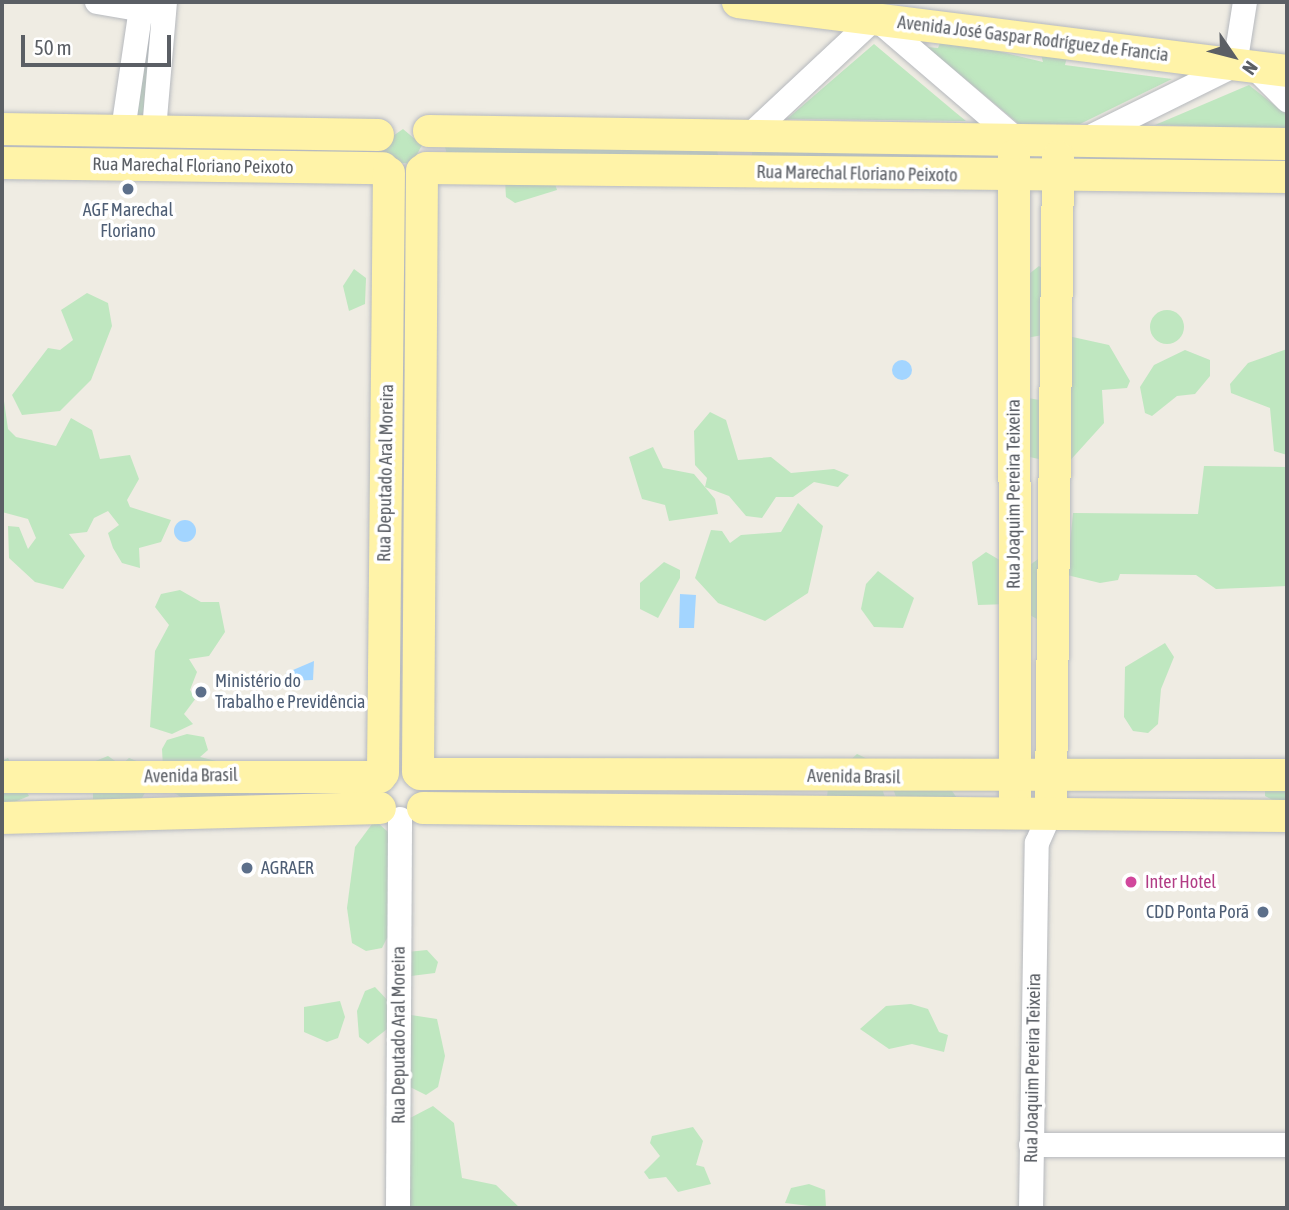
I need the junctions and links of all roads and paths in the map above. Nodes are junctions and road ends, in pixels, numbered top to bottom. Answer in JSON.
{"nodes":[{"id":1,"x":97,"y":2,"type":"edge"},
{"id":2,"x":738,"y":2,"type":"edge"},
{"id":3,"x":1245,"y":2,"type":"edge"},
{"id":4,"x":783,"y":4,"type":"edge"},
{"id":5,"x":153,"y":7,"type":"edge"},
{"id":6,"x":876,"y":10,"type":"edge"},
{"id":7,"x":1245,"y":66,"type":"junction"},
{"id":8,"x":1287,"y":71,"type":"edge"},
{"id":9,"x":1287,"y":100,"type":"edge"},
{"id":10,"x":2,"y":129,"type":"edge"},
{"id":11,"x":139,"y":130,"type":"junction"},
{"id":12,"x":429,"y":131,"type":"junction"},
{"id":13,"x":377,"y":135,"type":"junction"},
{"id":14,"x":741,"y":135,"type":"junction"},
{"id":15,"x":1014,"y":138,"type":"junction"},
{"id":16,"x":1072,"y":139,"type":"junction"},
{"id":17,"x":1287,"y":144,"type":"edge"},
{"id":18,"x":2,"y":163,"type":"edge"},
{"id":19,"x":424,"y":169,"type":"junction"},
{"id":20,"x":386,"y":171,"type":"junction"},
{"id":21,"x":734,"y":172,"type":"junction"},
{"id":22,"x":1014,"y":176,"type":"junction"},
{"id":23,"x":1058,"y":176,"type":"junction"},
{"id":24,"x":1287,"y":177,"type":"edge"},
{"id":25,"x":419,"y":773,"type":"junction"},
{"id":26,"x":382,"y":775,"type":"junction"},
{"id":27,"x":1287,"y":775,"type":"edge"},
{"id":28,"x":2,"y":777,"type":"edge"},
{"id":29,"x":59,"y":778,"type":"junction"},
{"id":30,"x":1014,"y":779,"type":"junction"},
{"id":31,"x":1051,"y":779,"type":"junction"},
{"id":32,"x":1016,"y":811,"type":"junction"},
{"id":33,"x":401,"y":812,"type":"junction"},
{"id":34,"x":1051,"y":812,"type":"junction"},
{"id":35,"x":1287,"y":816,"type":"edge"},
{"id":36,"x":2,"y":818,"type":"edge"},
{"id":37,"x":60,"y":818,"type":"junction"},
{"id":38,"x":1038,"y":843,"type":"junction"},
{"id":39,"x":1031,"y":1145,"type":"junction"},
{"id":40,"x":1287,"y":1145,"type":"edge"},
{"id":41,"x":398,"y":1208,"type":"edge"},
{"id":42,"x":1031,"y":1208,"type":"edge"}],
"edges":[{"from":1,"to":5,"type":"street"},
{"from":2,"to":4,"type":"main road","name":"Avenida José Gaspar Rodríguez de Francia"},
{"from":3,"to":7,"type":"street"},
{"from":4,"to":6,"type":"main road","name":"Avenida José Gaspar Rodríguez de Francia"},
{"from":5,"to":11,"type":"street"},
{"from":6,"to":7,"type":"main road","name":"Avenida José Gaspar Rodríguez de Francia"},
{"from":6,"to":14,"type":"street"},
{"from":6,"to":15,"type":"street"},
{"from":7,"to":8,"type":"main road","name":"Avenida José Gaspar Rodríguez de Francia"},
{"from":7,"to":9,"type":"street"},
{"from":7,"to":16,"type":"street"},
{"from":10,"to":11,"type":"main road","name":"Rua Marechal Floriano Peixoto"},
{"from":11,"to":13,"type":"main road","name":"Rua Marechal Floriano Peixoto"},
{"from":12,"to":13,"type":"main road"},
{"from":12,"to":14,"type":"main road"},
{"from":12,"to":19,"type":"main road"},
{"from":13,"to":20,"type":"main road"},
{"from":14,"to":15,"type":"main road"},
{"from":14,"to":21,"type":"street"},
{"from":15,"to":16,"type":"main road"},
{"from":15,"to":22,"type":"main road","name":"Rua Joaquim Pereira Teixeira"},
{"from":16,"to":17,"type":"main road"},
{"from":16,"to":23,"type":"main road","name":"Rua Joaquim Pereira Teixeira"},
{"from":18,"to":20,"type":"main road","name":"Rua Marechal Floriano Peixoto"},
{"from":19,"to":20,"type":"main road"},
{"from":19,"to":21,"type":"main road","name":"Rua Marechal Floriano Peixoto"},
{"from":19,"to":25,"type":"main road","name":"Rua Deputado Aral Moreira"},
{"from":20,"to":26,"type":"main road","name":"Rua Deputado Aral Moreira"},
{"from":21,"to":22,"type":"main road","name":"Rua Marechal Floriano Peixoto"},
{"from":22,"to":23,"type":"main road","name":"Rua Marechal Floriano Peixoto"},
{"from":22,"to":30,"type":"main road","name":"Rua Joaquim Pereira Teixeira"},
{"from":23,"to":24,"type":"main road","name":"Rua Marechal Floriano Peixoto"},
{"from":23,"to":31,"type":"main road","name":"Rua Joaquim Pereira Teixeira"},
{"from":25,"to":26,"type":"main road"},
{"from":25,"to":30,"type":"main road","name":"Avenida Brasil"},
{"from":25,"to":33,"type":"main road"},
{"from":26,"to":29,"type":"main road","name":"Avenida Brasil"},
{"from":26,"to":33,"type":"main road"},
{"from":27,"to":31,"type":"main road","name":"Avenida Brasil"},
{"from":28,"to":29,"type":"main road","name":"Avenida Brasil"},
{"from":29,"to":37,"type":"main road"},
{"from":30,"to":31,"type":"main road","name":"Avenida Brasil"},
{"from":30,"to":32,"type":"main road","name":"Rua Joaquim Pereira Teixeira"},
{"from":31,"to":34,"type":"main road","name":"Rua Joaquim Pereira Teixeira"},
{"from":32,"to":33,"type":"main road","name":"Avenida Brasil"},
{"from":32,"to":34,"type":"main road","name":"Avenida Brasil"},
{"from":32,"to":38,"type":"street"},
{"from":33,"to":37,"type":"main road","name":"Avenida Brasil"},
{"from":33,"to":41,"type":"street","name":"Rua Deputado Aral Moreira"},
{"from":34,"to":35,"type":"main road","name":"Avenida Brasil"},
{"from":34,"to":38,"type":"street","name":"Rua Joaquim Pereira Teixeira"},
{"from":36,"to":37,"type":"main road","name":"Avenida Brasil"},
{"from":38,"to":39,"type":"street","name":"Rua Joaquim Pereira Teixeira"},
{"from":39,"to":40,"type":"street"},
{"from":39,"to":42,"type":"street","name":"Rua Joaquim Pereira Teixeira"}]}
